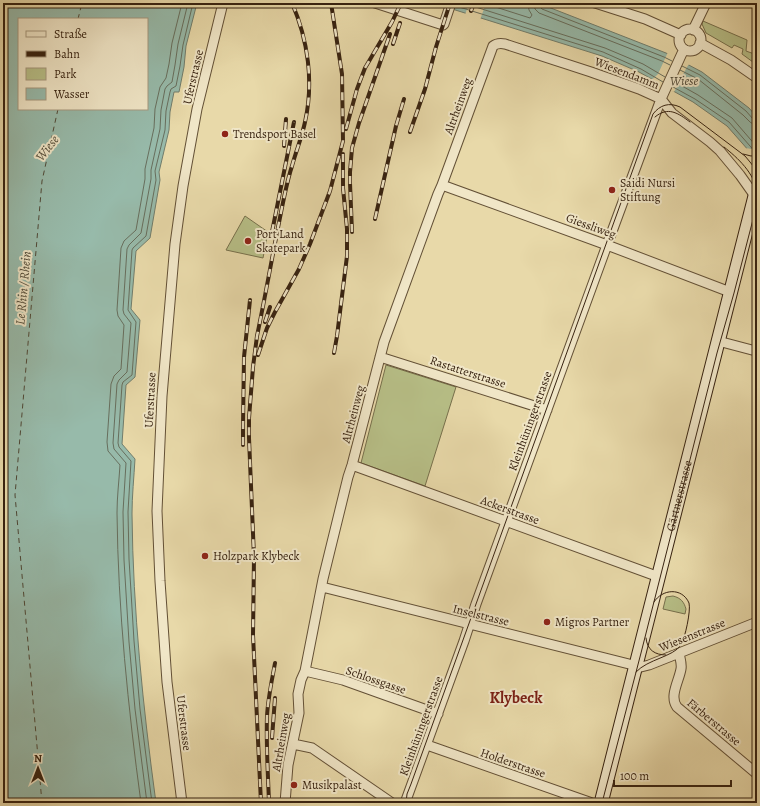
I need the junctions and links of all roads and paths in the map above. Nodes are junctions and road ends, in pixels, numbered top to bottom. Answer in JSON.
{"nodes":[{"id":1,"x":222,"y":3,"type":"edge"},
{"id":2,"x":375,"y":3,"type":"edge"},
{"id":3,"x":452,"y":3,"type":"edge"},
{"id":4,"x":595,"y":3,"type":"edge"},
{"id":5,"x":706,"y":3,"type":"edge"},
{"id":6,"x":693,"y":30,"type":"junction"},
{"id":7,"x":680,"y":35,"type":"junction"},
{"id":8,"x":700,"y":43,"type":"junction"},
{"id":9,"x":496,"y":44,"type":"joint"},
{"id":10,"x":683,"y":51,"type":"junction"},
{"id":11,"x":757,"y":78,"type":"edge"},
{"id":12,"x":663,"y":96,"type":"junction"},
{"id":13,"x":442,"y":185,"type":"junction"},
{"id":14,"x":756,"y":194,"type":"edge"},
{"id":15,"x":607,"y":245,"type":"junction"},
{"id":16,"x":730,"y":292,"type":"junction"},
{"id":17,"x":718,"y":340,"type":"junction"},
{"id":18,"x":757,"y":350,"type":"edge"},
{"id":19,"x":380,"y":357,"type":"junction"},
{"id":20,"x":547,"y":410,"type":"junction"},
{"id":21,"x":352,"y":465,"type":"junction"},
{"id":22,"x":507,"y":521,"type":"junction"},
{"id":23,"x":659,"y":577,"type":"junction"},
{"id":24,"x":322,"y":588,"type":"junction"},
{"id":25,"x":757,"y":622,"type":"edge"},
{"id":26,"x":470,"y":625,"type":"junction"},
{"id":27,"x":679,"y":653,"type":"junction"},
{"id":28,"x":636,"y":666,"type":"junction"},
{"id":29,"x":305,"y":671,"type":"junction"},
{"id":30,"x":438,"y":714,"type":"junction"},
{"id":31,"x":293,"y":744,"type":"junction"},
{"id":32,"x":427,"y":745,"type":"junction"},
{"id":33,"x":757,"y":774,"type":"edge"},
{"id":34,"x":182,"y":803,"type":"edge"},
{"id":35,"x":285,"y":803,"type":"edge"},
{"id":36,"x":392,"y":803,"type":"edge"},
{"id":37,"x":405,"y":803,"type":"edge"},
{"id":38,"x":592,"y":803,"type":"edge"},
{"id":39,"x":601,"y":803,"type":"edge"}],
"edges":[{"from":1,"to":34,"type":"street","name":"Uferstrasse"},
{"from":2,"to":3,"type":"street"},
{"from":4,"to":7,"type":"street"},
{"from":5,"to":6,"type":"street"},
{"from":6,"to":7,"type":"street"},
{"from":6,"to":8,"type":"street"},
{"from":7,"to":10,"type":"street"},
{"from":8,"to":10,"type":"street"},
{"from":8,"to":11,"type":"street"},
{"from":9,"to":12,"type":"street","name":"Wiesendamm"},
{"from":9,"to":13,"type":"street","name":"Altrheinweg"},
{"from":10,"to":12,"type":"street","name":"Kleinhüningerstrasse"},
{"from":12,"to":14,"type":"street","name":"Wiesendamm"},
{"from":12,"to":15,"type":"street","name":"Kleinhüningerstrasse"},
{"from":13,"to":15,"type":"street","name":"Giessliweg"},
{"from":13,"to":19,"type":"street","name":"Altrheinweg"},
{"from":14,"to":16,"type":"street","name":"Gärtnerstrasse"},
{"from":15,"to":16,"type":"street","name":"Giessliweg"},
{"from":15,"to":20,"type":"street","name":"Kleinhüningerstrasse"},
{"from":16,"to":17,"type":"street","name":"Gärtnerstrasse"},
{"from":17,"to":18,"type":"street"},
{"from":17,"to":23,"type":"street","name":"Gärtnerstrasse"},
{"from":19,"to":20,"type":"street","name":"Rastatterstrasse"},
{"from":19,"to":21,"type":"street","name":"Altrheinweg"},
{"from":20,"to":22,"type":"street","name":"Kleinhüningerstrasse"},
{"from":21,"to":22,"type":"street","name":"Ackerstrasse"},
{"from":21,"to":24,"type":"street","name":"Altrheinweg"},
{"from":22,"to":23,"type":"street","name":"Ackerstrasse"},
{"from":22,"to":26,"type":"street","name":"Kleinhüningerstrasse"},
{"from":23,"to":28,"type":"street","name":"Gärtnerstrasse"},
{"from":24,"to":26,"type":"street","name":"Inselstrasse"},
{"from":24,"to":29,"type":"street","name":"Altrheinweg"},
{"from":25,"to":27,"type":"street","name":"Wiesenstrasse"},
{"from":26,"to":28,"type":"street","name":"Inselstrasse"},
{"from":26,"to":30,"type":"street","name":"Kleinhüningerstrasse"},
{"from":27,"to":28,"type":"street","name":"Wiesenstrasse"},
{"from":27,"to":33,"type":"street","name":"Färberstrasse"},
{"from":28,"to":39,"type":"street","name":"Gärtnerstrasse"},
{"from":29,"to":30,"type":"street","name":"Schlossgasse"},
{"from":29,"to":31,"type":"street","name":"Altrheinweg"},
{"from":30,"to":32,"type":"street","name":"Kleinhüningerstrasse"},
{"from":31,"to":35,"type":"street","name":"Altrheinweg"},
{"from":31,"to":36,"type":"street"},
{"from":32,"to":37,"type":"street","name":"Kleinhüningerstrasse"},
{"from":32,"to":38,"type":"street","name":"Holderstrasse"}]}
